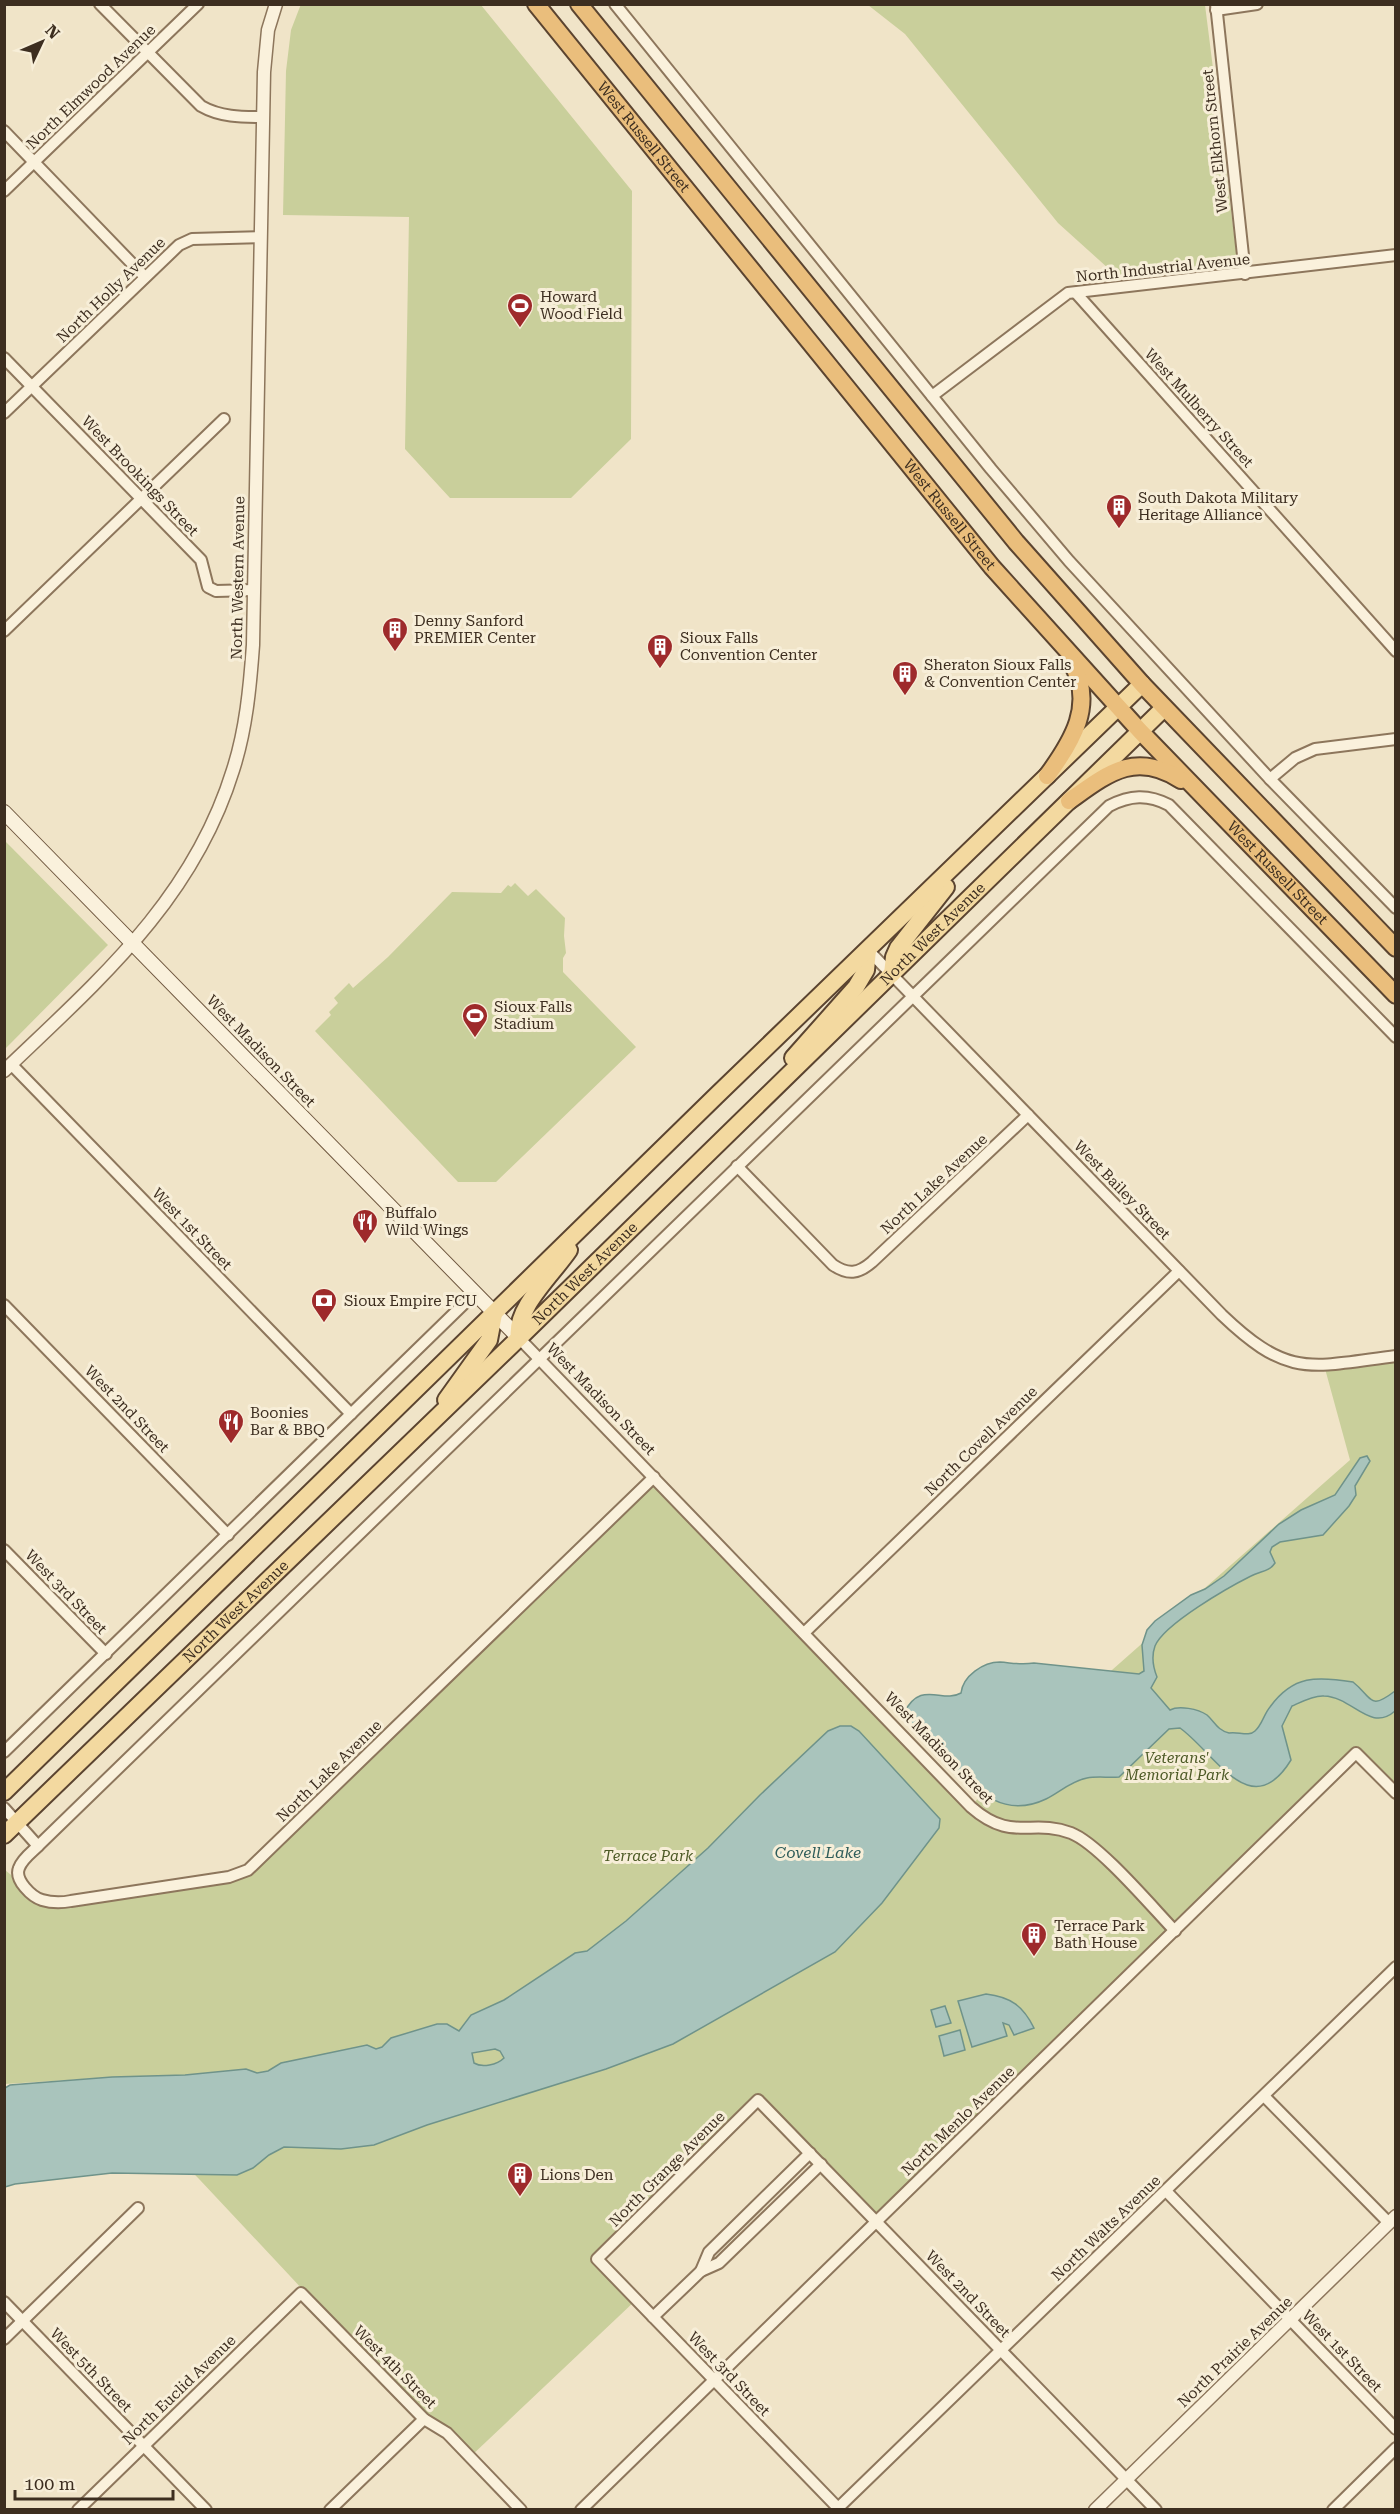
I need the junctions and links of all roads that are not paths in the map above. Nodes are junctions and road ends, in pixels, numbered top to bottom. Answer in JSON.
{"nodes":[{"id":1,"x":100,"y":4,"type":"edge"},
{"id":2,"x":198,"y":4,"type":"edge"},
{"id":3,"x":276,"y":4,"type":"edge"},
{"id":4,"x":536,"y":4,"type":"edge"},
{"id":5,"x":579,"y":4,"type":"edge"},
{"id":6,"x":615,"y":4,"type":"edge"},
{"id":7,"x":1257,"y":4,"type":"edge"},
{"id":8,"x":1216,"y":7,"type":"edge"},
{"id":9,"x":148,"y":53,"type":"junction"},
{"id":10,"x":262,"y":117,"type":"junction"},
{"id":11,"x":4,"y":131,"type":"edge"},
{"id":12,"x":34,"y":162,"type":"junction"},
{"id":13,"x":4,"y":191,"type":"edge"},
{"id":14,"x":261,"y":237,"type":"junction"},
{"id":15,"x":1395,"y":255,"type":"edge"},
{"id":16,"x":1245,"y":274,"type":"junction"},
{"id":17,"x":146,"y":277,"type":"junction"},
{"id":18,"x":1076,"y":293,"type":"junction"},
{"id":19,"x":4,"y":358,"type":"edge"},
{"id":20,"x":32,"y":387,"type":"junction"},
{"id":21,"x":932,"y":396,"type":"junction"},
{"id":22,"x":4,"y":413,"type":"edge"},
{"id":23,"x":224,"y":419,"type":"dead end"},
{"id":24,"x":143,"y":499,"type":"junction"},
{"id":25,"x":254,"y":590,"type":"junction"},
{"id":26,"x":4,"y":631,"type":"edge"},
{"id":27,"x":1056,"y":638,"type":"junction"},
{"id":28,"x":1395,"y":651,"type":"edge"},
{"id":29,"x":1142,"y":684,"type":"junction"},
{"id":30,"x":1118,"y":707,"type":"junction"},
{"id":31,"x":1164,"y":708,"type":"junction"},
{"id":32,"x":1140,"y":731,"type":"junction"},
{"id":33,"x":1395,"y":739,"type":"edge"},
{"id":34,"x":1047,"y":776,"type":"junction"},
{"id":35,"x":1270,"y":779,"type":"junction"},
{"id":36,"x":1140,"y":796,"type":"joint"},
{"id":37,"x":1069,"y":801,"type":"junction"},
{"id":38,"x":4,"y":812,"type":"edge"},
{"id":39,"x":1232,"y":826,"type":"junction"},
{"id":40,"x":961,"y":861,"type":"junction"},
{"id":41,"x":1395,"y":908,"type":"edge"},
{"id":42,"x":134,"y":943,"type":"junction"},
{"id":43,"x":1395,"y":948,"type":"edge"},
{"id":44,"x":868,"y":950,"type":"junction"},
{"id":45,"x":892,"y":975,"type":"junction"},
{"id":46,"x":912,"y":995,"type":"junction"},
{"id":47,"x":1395,"y":995,"type":"edge"},
{"id":48,"x":1395,"y":1037,"type":"edge"},
{"id":49,"x":8,"y":1068,"type":"edge"},
{"id":50,"x":760,"y":1102,"type":"junction"},
{"id":51,"x":1028,"y":1115,"type":"junction"},
{"id":52,"x":737,"y":1166,"type":"junction"},
{"id":53,"x":581,"y":1229,"type":"junction"},
{"id":54,"x":1179,"y":1271,"type":"junction"},
{"id":55,"x":474,"y":1294,"type":"junction"},
{"id":56,"x":4,"y":1305,"type":"edge"},
{"id":57,"x":494,"y":1314,"type":"junction"},
{"id":58,"x":519,"y":1338,"type":"junction"},
{"id":59,"x":1395,"y":1356,"type":"edge"},
{"id":60,"x":540,"y":1359,"type":"junction"},
{"id":61,"x":351,"y":1414,"type":"junction"},
{"id":62,"x":436,"y":1419,"type":"junction"},
{"id":63,"x":654,"y":1477,"type":"junction"},
{"id":64,"x":228,"y":1535,"type":"junction"},
{"id":65,"x":4,"y":1550,"type":"edge"},
{"id":66,"x":804,"y":1632,"type":"junction"},
{"id":67,"x":106,"y":1654,"type":"junction"},
{"id":68,"x":4,"y":1752,"type":"edge"},
{"id":69,"x":4,"y":1792,"type":"edge"},
{"id":70,"x":1395,"y":1793,"type":"edge"},
{"id":71,"x":4,"y":1808,"type":"edge"},
{"id":72,"x":18,"y":1822,"type":"junction"},
{"id":73,"x":4,"y":1835,"type":"edge"},
{"id":74,"x":38,"y":1846,"type":"junction"},
{"id":75,"x":1175,"y":1930,"type":"junction"},
{"id":76,"x":1395,"y":1967,"type":"edge"},
{"id":77,"x":1264,"y":2096,"type":"junction"},
{"id":78,"x":758,"y":2100,"type":"joint"},
{"id":79,"x":810,"y":2153,"type":"junction"},
{"id":80,"x":821,"y":2164,"type":"junction"},
{"id":81,"x":1166,"y":2191,"type":"junction"},
{"id":82,"x":138,"y":2208,"type":"dead end"},
{"id":83,"x":1392,"y":2220,"type":"edge"},
{"id":84,"x":876,"y":2221,"type":"junction"},
{"id":85,"x":597,"y":2259,"type":"joint"},
{"id":86,"x":701,"y":2271,"type":"junction"},
{"id":87,"x":302,"y":2293,"type":"joint"},
{"id":88,"x":4,"y":2302,"type":"edge"},
{"id":89,"x":653,"y":2317,"type":"junction"},
{"id":90,"x":1290,"y":2320,"type":"junction"},
{"id":91,"x":23,"y":2321,"type":"junction"},
{"id":92,"x":4,"y":2339,"type":"edge"},
{"id":93,"x":1001,"y":2350,"type":"junction"},
{"id":94,"x":714,"y":2380,"type":"junction"},
{"id":95,"x":424,"y":2419,"type":"junction"},
{"id":96,"x":1395,"y":2429,"type":"edge"},
{"id":97,"x":143,"y":2446,"type":"junction"},
{"id":98,"x":1395,"y":2448,"type":"edge"},
{"id":99,"x":1126,"y":2479,"type":"junction"},
{"id":100,"x":838,"y":2509,"type":"edge"},
{"id":101,"x":78,"y":2510,"type":"edge"},
{"id":102,"x":206,"y":2510,"type":"edge"},
{"id":103,"x":330,"y":2510,"type":"edge"},
{"id":104,"x":521,"y":2510,"type":"edge"},
{"id":105,"x":581,"y":2510,"type":"edge"},
{"id":106,"x":1095,"y":2510,"type":"edge"},
{"id":107,"x":1156,"y":2510,"type":"edge"},
{"id":108,"x":1333,"y":2510,"type":"edge"}],
"edges":[{"from":1,"to":9,"type":"street"},
{"from":2,"to":9,"type":"street","name":"North Elmwood Avenue"},
{"from":3,"to":10,"type":"street","name":"North Western Avenue"},
{"from":4,"to":27,"type":"highway","name":"West Russell Street"},
{"from":5,"to":29,"type":"highway"},
{"from":6,"to":21,"type":"street"},
{"from":7,"to":8,"type":"street"},
{"from":8,"to":16,"type":"street","name":"West Elkhorn Street"},
{"from":9,"to":10,"type":"street"},
{"from":9,"to":12,"type":"street","name":"North Elmwood Avenue"},
{"from":10,"to":14,"type":"street","name":"North Western Avenue"},
{"from":11,"to":12,"type":"street"},
{"from":12,"to":13,"type":"street","name":"North Elmwood Avenue"},
{"from":12,"to":17,"type":"street"},
{"from":14,"to":17,"type":"street","name":"North Holly Avenue"},
{"from":14,"to":25,"type":"street","name":"North Western Avenue"},
{"from":15,"to":16,"type":"street","name":"North Industrial Avenue"},
{"from":16,"to":18,"type":"street","name":"North Industrial Avenue"},
{"from":17,"to":20,"type":"street","name":"North Holly Avenue"},
{"from":18,"to":21,"type":"street","name":"North Industrial Avenue"},
{"from":18,"to":28,"type":"street","name":"West Mulberry Street"},
{"from":19,"to":20,"type":"street","name":"West Brookings Street"},
{"from":20,"to":22,"type":"street","name":"North Holly Avenue"},
{"from":20,"to":24,"type":"street","name":"West Brookings Street"},
{"from":21,"to":35,"type":"street"},
{"from":23,"to":24,"type":"street"},
{"from":24,"to":25,"type":"street","name":"West Brookings Street"},
{"from":24,"to":26,"type":"street"},
{"from":25,"to":42,"type":"street","name":"North Western Avenue"},
{"from":27,"to":30,"type":"highway","name":"West Russell Street"},
{"from":27,"to":34,"type":"highway"},
{"from":29,"to":30,"type":"main road"},
{"from":29,"to":31,"type":"highway"},
{"from":30,"to":32,"type":"highway","name":"West Russell Street"},
{"from":30,"to":34,"type":"main road"},
{"from":31,"to":32,"type":"main road","name":"North West Avenue"},
{"from":31,"to":43,"type":"highway"},
{"from":32,"to":37,"type":"main road","name":"North West Avenue"},
{"from":32,"to":39,"type":"highway","name":"West Russell Street"},
{"from":33,"to":35,"type":"street"},
{"from":34,"to":40,"type":"main road"},
{"from":35,"to":41,"type":"street"},
{"from":36,"to":46,"type":"street","name":"North West Avenue"},
{"from":36,"to":48,"type":"street","name":"West Russell Street"},
{"from":37,"to":39,"type":"highway"},
{"from":37,"to":45,"type":"main road","name":"North West Avenue"},
{"from":38,"to":42,"type":"main road","name":"West Madison Street"},
{"from":39,"to":47,"type":"highway","name":"West Russell Street"},
{"from":40,"to":44,"type":"main road"},
{"from":40,"to":45,"type":"main road"},
{"from":42,"to":49,"type":"street","name":"North Western Avenue"},
{"from":42,"to":55,"type":"main road","name":"West Madison Street"},
{"from":44,"to":45,"type":"street","name":"West Bailey Street"},
{"from":44,"to":50,"type":"main road"},
{"from":44,"to":53,"type":"main road"},
{"from":45,"to":46,"type":"street","name":"West Bailey Street"},
{"from":45,"to":50,"type":"main road","name":"North West Avenue"},
{"from":46,"to":51,"type":"street","name":"West Bailey Street"},
{"from":46,"to":52,"type":"street","name":"North West Avenue"},
{"from":49,"to":61,"type":"street","name":"West 1st Street"},
{"from":50,"to":58,"type":"main road","name":"North West Avenue"},
{"from":51,"to":52,"type":"street","name":"North Lake Avenue"},
{"from":51,"to":54,"type":"street","name":"West Bailey Street"},
{"from":52,"to":60,"type":"street","name":"North West Avenue"},
{"from":53,"to":57,"type":"main road"},
{"from":53,"to":58,"type":"main road"},
{"from":54,"to":59,"type":"street","name":"West Bailey Street"},
{"from":54,"to":66,"type":"street","name":"North Covell Avenue"},
{"from":55,"to":57,"type":"main road","name":"West Madison Street"},
{"from":55,"to":61,"type":"street"},
{"from":56,"to":64,"type":"street","name":"West 2nd Street"},
{"from":57,"to":58,"type":"main road","name":"West Madison Street"},
{"from":57,"to":62,"type":"main road"},
{"from":57,"to":69,"type":"main road"},
{"from":58,"to":60,"type":"street","name":"West Madison Street"},
{"from":58,"to":62,"type":"main road","name":"North West Avenue"},
{"from":60,"to":63,"type":"street","name":"West Madison Street"},
{"from":60,"to":74,"type":"street","name":"North West Avenue"},
{"from":61,"to":64,"type":"street"},
{"from":62,"to":72,"type":"main road","name":"North West Avenue"},
{"from":63,"to":66,"type":"street","name":"West Madison Street"},
{"from":63,"to":74,"type":"street","name":"North Lake Avenue"},
{"from":64,"to":67,"type":"street"},
{"from":65,"to":67,"type":"street","name":"West 3rd Street"},
{"from":66,"to":75,"type":"street","name":"West Madison Street"},
{"from":67,"to":68,"type":"street"},
{"from":70,"to":75,"type":"street","name":"North Menlo Avenue"},
{"from":71,"to":72,"type":"street"},
{"from":72,"to":73,"type":"main road","name":"North West Avenue"},
{"from":72,"to":74,"type":"street"},
{"from":75,"to":84,"type":"street","name":"North Menlo Avenue"},
{"from":76,"to":77,"type":"street","name":"North Walts Avenue"},
{"from":77,"to":81,"type":"street","name":"North Walts Avenue"},
{"from":77,"to":83,"type":"street"},
{"from":78,"to":79,"type":"street","name":"West 2nd Street"},
{"from":78,"to":85,"type":"street","name":"North Grange Avenue"},
{"from":79,"to":80,"type":"street","name":"West 2nd Street"},
{"from":79,"to":86,"type":"street"},
{"from":80,"to":84,"type":"street","name":"West 2nd Street"},
{"from":80,"to":86,"type":"street"},
{"from":81,"to":90,"type":"street","name":"West 1st Street"},
{"from":81,"to":93,"type":"street","name":"North Walts Avenue"},
{"from":82,"to":91,"type":"street"},
{"from":83,"to":90,"type":"street","name":"North Prairie Avenue"},
{"from":84,"to":93,"type":"street","name":"West 2nd Street"},
{"from":84,"to":94,"type":"street","name":"North Menlo Avenue"},
{"from":85,"to":89,"type":"street","name":"West 3rd Street"},
{"from":86,"to":89,"type":"street"},
{"from":87,"to":95,"type":"street","name":"West 4th Street"},
{"from":87,"to":97,"type":"street","name":"North Euclid Avenue"},
{"from":88,"to":91,"type":"street","name":"West 5th Street"},
{"from":89,"to":94,"type":"street","name":"West 3rd Street"},
{"from":90,"to":96,"type":"street","name":"West 1st Street"},
{"from":90,"to":99,"type":"street","name":"North Prairie Avenue"},
{"from":91,"to":92,"type":"street"},
{"from":91,"to":97,"type":"street","name":"West 5th Street"},
{"from":93,"to":99,"type":"street","name":"West 2nd Street"},
{"from":93,"to":100,"type":"street","name":"North Walts Avenue"},
{"from":94,"to":100,"type":"street","name":"West 3rd Street"},
{"from":94,"to":105,"type":"street","name":"North Menlo Avenue"},
{"from":95,"to":103,"type":"street"},
{"from":95,"to":104,"type":"street","name":"West 4th Street"},
{"from":97,"to":101,"type":"street","name":"North Euclid Avenue"},
{"from":97,"to":102,"type":"street","name":"West 5th Street"},
{"from":98,"to":108,"type":"street"},
{"from":99,"to":106,"type":"street","name":"North Prairie Avenue"},
{"from":99,"to":107,"type":"street","name":"West 2nd Street"}]}
